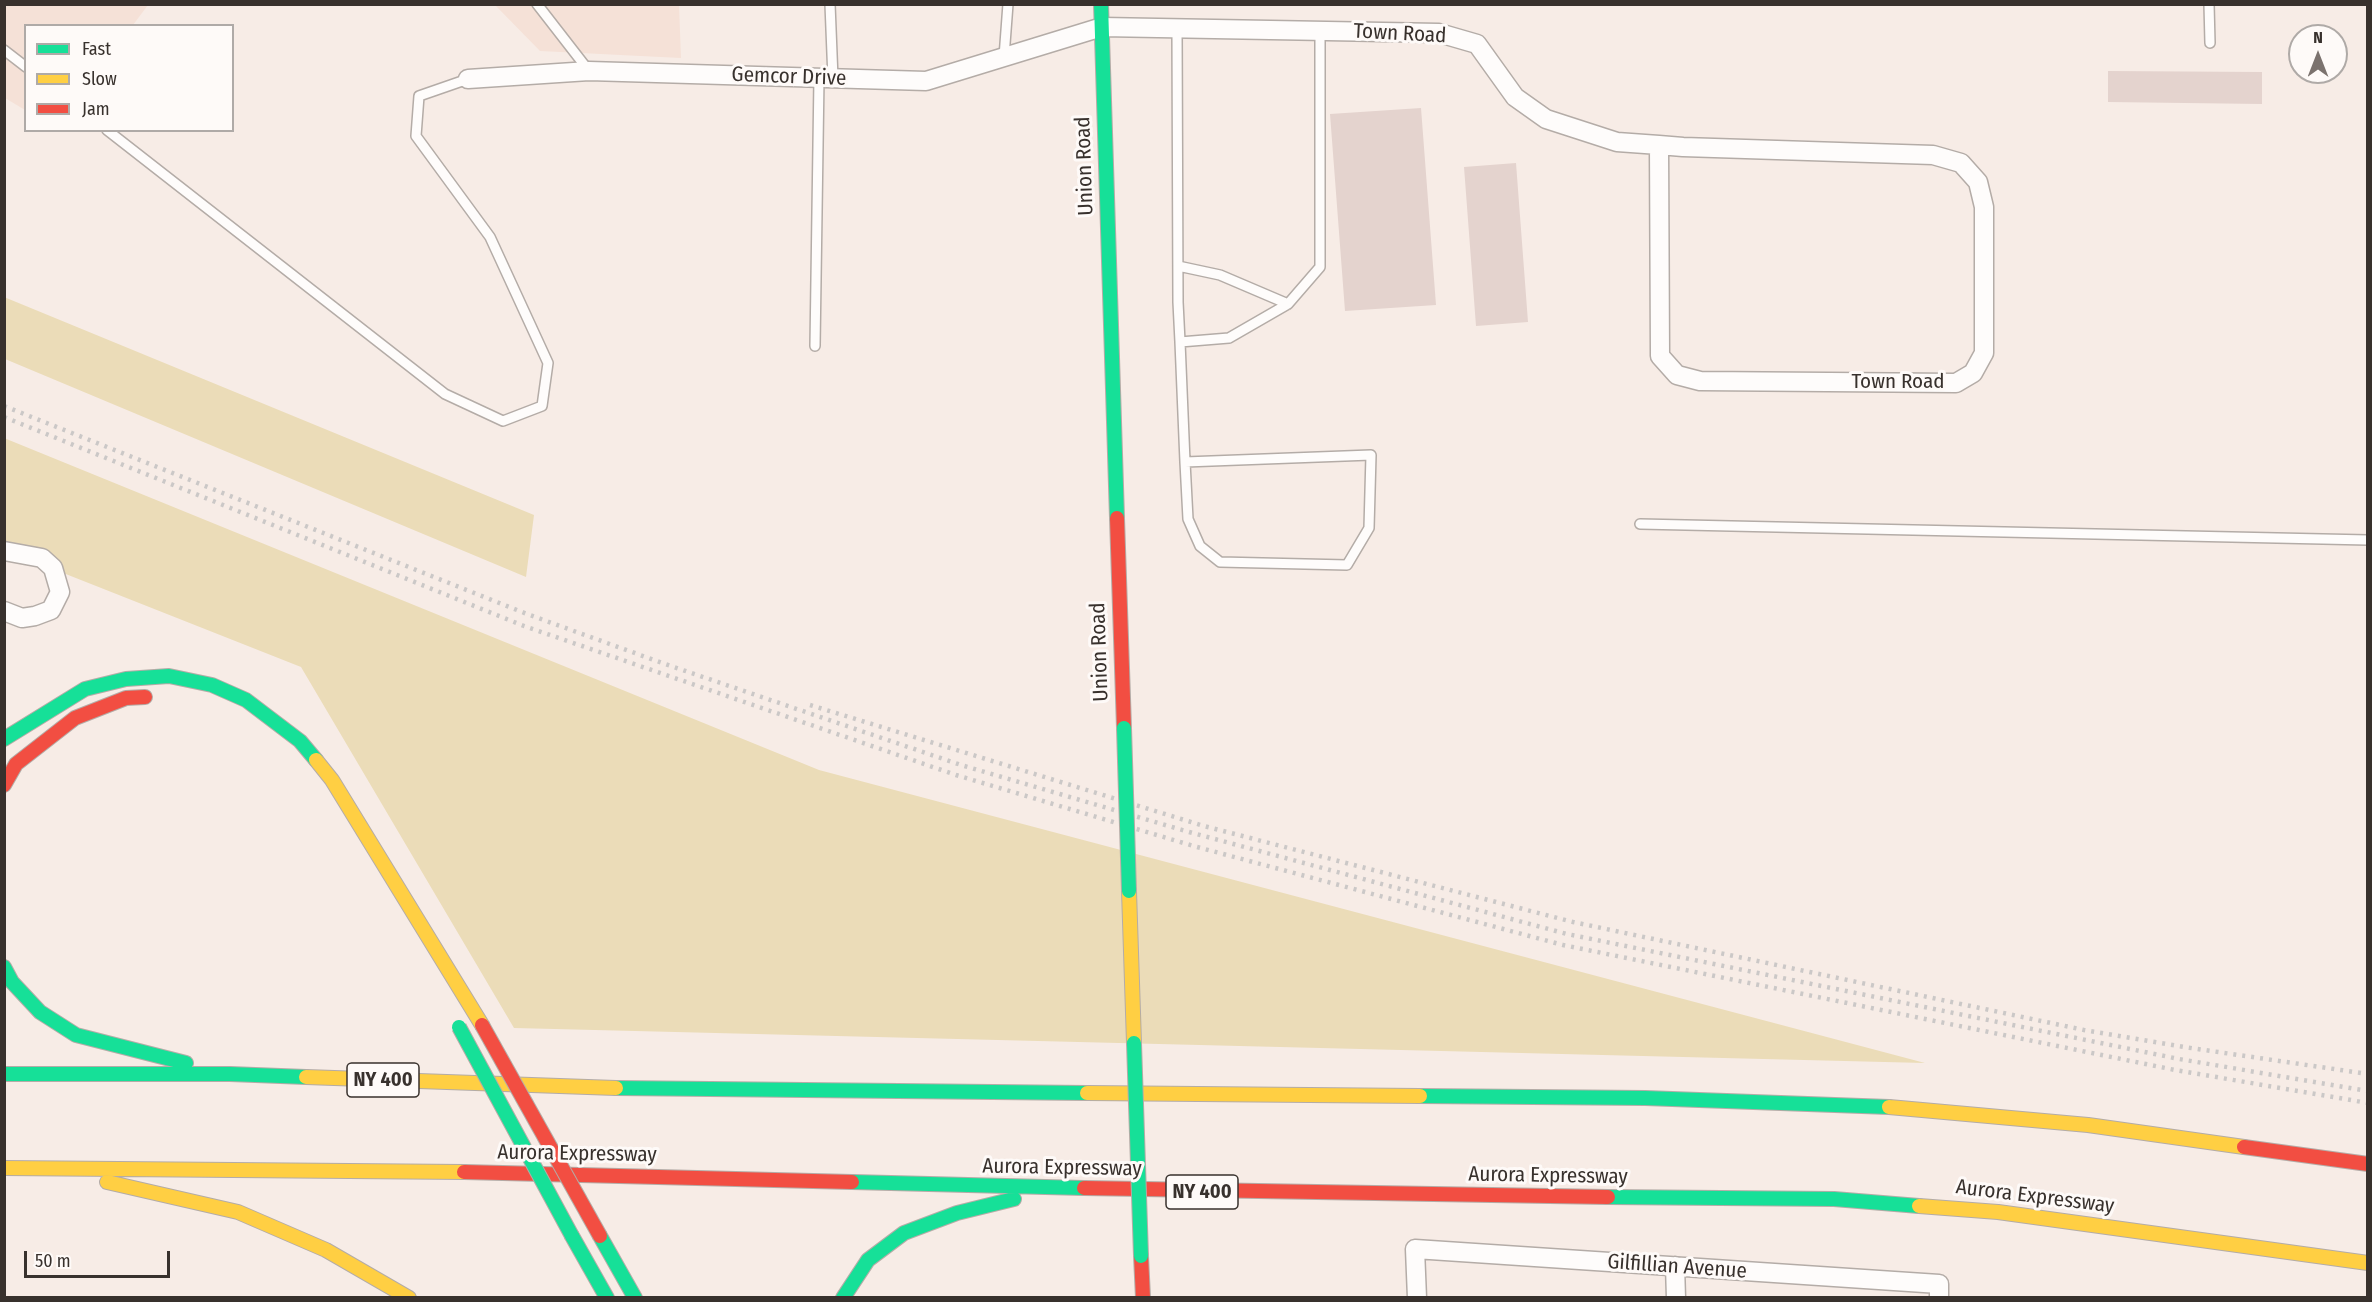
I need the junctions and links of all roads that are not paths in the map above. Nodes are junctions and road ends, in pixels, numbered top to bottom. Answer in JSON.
{"nodes":[{"id":1,"x":537,"y":4,"type":"edge"},
{"id":2,"x":830,"y":4,"type":"edge"},
{"id":3,"x":1008,"y":4,"type":"edge"},
{"id":4,"x":1101,"y":4,"type":"edge"},
{"id":5,"x":2209,"y":4,"type":"edge"},
{"id":6,"x":1102,"y":27,"type":"junction"},
{"id":7,"x":1177,"y":28,"type":"junction"},
{"id":8,"x":1320,"y":31,"type":"junction"},
{"id":9,"x":2210,"y":43,"type":"dead end"},
{"id":10,"x":4,"y":50,"type":"edge"},
{"id":11,"x":1004,"y":57,"type":"junction"},
{"id":12,"x":24,"y":65,"type":"edge"},
{"id":13,"x":589,"y":71,"type":"junction"},
{"id":14,"x":468,"y":79,"type":"joint"},
{"id":15,"x":826,"y":79,"type":"junction"},
{"id":16,"x":110,"y":132,"type":"edge"},
{"id":17,"x":1659,"y":145,"type":"junction"},
{"id":18,"x":1178,"y":266,"type":"junction"},
{"id":19,"x":1287,"y":304,"type":"junction"},
{"id":20,"x":1180,"y":342,"type":"junction"},
{"id":21,"x":815,"y":346,"type":"dead end"},
{"id":22,"x":1185,"y":462,"type":"junction"},
{"id":23,"x":1640,"y":524,"type":"dead end"},
{"id":24,"x":2367,"y":540,"type":"edge"},
{"id":25,"x":4,"y":551,"type":"edge"},
{"id":26,"x":4,"y":611,"type":"edge"},
{"id":27,"x":162,"y":697,"type":"dead end"},
{"id":28,"x":4,"y":739,"type":"edge"},
{"id":29,"x":4,"y":786,"type":"edge"},
{"id":30,"x":4,"y":967,"type":"edge"},
{"id":31,"x":456,"y":1023,"type":"dead end"},
{"id":32,"x":4,"y":1074,"type":"edge"},
{"id":33,"x":230,"y":1074,"type":"junction"},
{"id":34,"x":2367,"y":1164,"type":"edge"},
{"id":35,"x":4,"y":1168,"type":"edge"},
{"id":36,"x":32,"y":1168,"type":"junction"},
{"id":37,"x":1055,"y":1189,"type":"junction"},
{"id":38,"x":2367,"y":1263,"type":"edge"},
{"id":39,"x":1675,"y":1266,"type":"junction"},
{"id":40,"x":1939,"y":1291,"type":"edge"},
{"id":41,"x":409,"y":1298,"type":"edge"},
{"id":42,"x":607,"y":1298,"type":"edge"},
{"id":43,"x":635,"y":1298,"type":"edge"},
{"id":44,"x":843,"y":1298,"type":"edge"},
{"id":45,"x":1143,"y":1298,"type":"edge"},
{"id":46,"x":1417,"y":1298,"type":"edge"},
{"id":47,"x":1676,"y":1298,"type":"edge"}],
"edges":[{"from":1,"to":13,"type":"lane"},
{"from":2,"to":15,"type":"lane"},
{"from":3,"to":11,"type":"lane"},
{"from":4,"to":6,"type":"main road","name":"Union Road"},
{"from":5,"to":9,"type":"lane"},
{"from":6,"to":7,"type":"street","name":"Town Road"},
{"from":6,"to":11,"type":"street","name":"Gemcor Drive"},
{"from":6,"to":45,"type":"main road","name":"Union Road","bridge":true},
{"from":7,"to":8,"type":"street","name":"Town Road"},
{"from":7,"to":18,"type":"lane"},
{"from":8,"to":17,"type":"street","name":"Town Road"},
{"from":8,"to":19,"type":"lane"},
{"from":10,"to":12,"type":"lane"},
{"from":11,"to":15,"type":"street","name":"Gemcor Drive"},
{"from":13,"to":14,"type":"street","name":"Gemcor Drive"},
{"from":13,"to":15,"type":"street","name":"Gemcor Drive"},
{"from":14,"to":16,"type":"lane"},
{"from":15,"to":21,"type":"lane"},
{"from":17,"to":17,"type":"street","name":"Town Road"},
{"from":18,"to":19,"type":"lane"},
{"from":18,"to":20,"type":"lane"},
{"from":19,"to":20,"type":"lane"},
{"from":20,"to":22,"type":"lane"},
{"from":22,"to":22,"type":"lane"},
{"from":23,"to":24,"type":"lane"},
{"from":25,"to":26,"type":"street"},
{"from":27,"to":29,"type":"main road"},
{"from":28,"to":43,"type":"main road","bridge":true},
{"from":30,"to":33,"type":"main road"},
{"from":31,"to":42,"type":"main road","bridge":true},
{"from":32,"to":33,"type":"main road","number":"NY 400"},
{"from":33,"to":34,"type":"main road","number":"NY 400"},
{"from":35,"to":36,"type":"main road","name":"Aurora Expressway","number":"NY 400"},
{"from":36,"to":37,"type":"main road","name":"Aurora Expressway","number":"NY 400"},
{"from":36,"to":41,"type":"main road"},
{"from":37,"to":38,"type":"main road","name":"Aurora Expressway","number":"NY 400"},
{"from":37,"to":44,"type":"main road"},
{"from":39,"to":40,"type":"street","name":"Gilfillian Avenue"},
{"from":39,"to":46,"type":"street","name":"Gilfillian Avenue"},
{"from":39,"to":47,"type":"street"}]}
